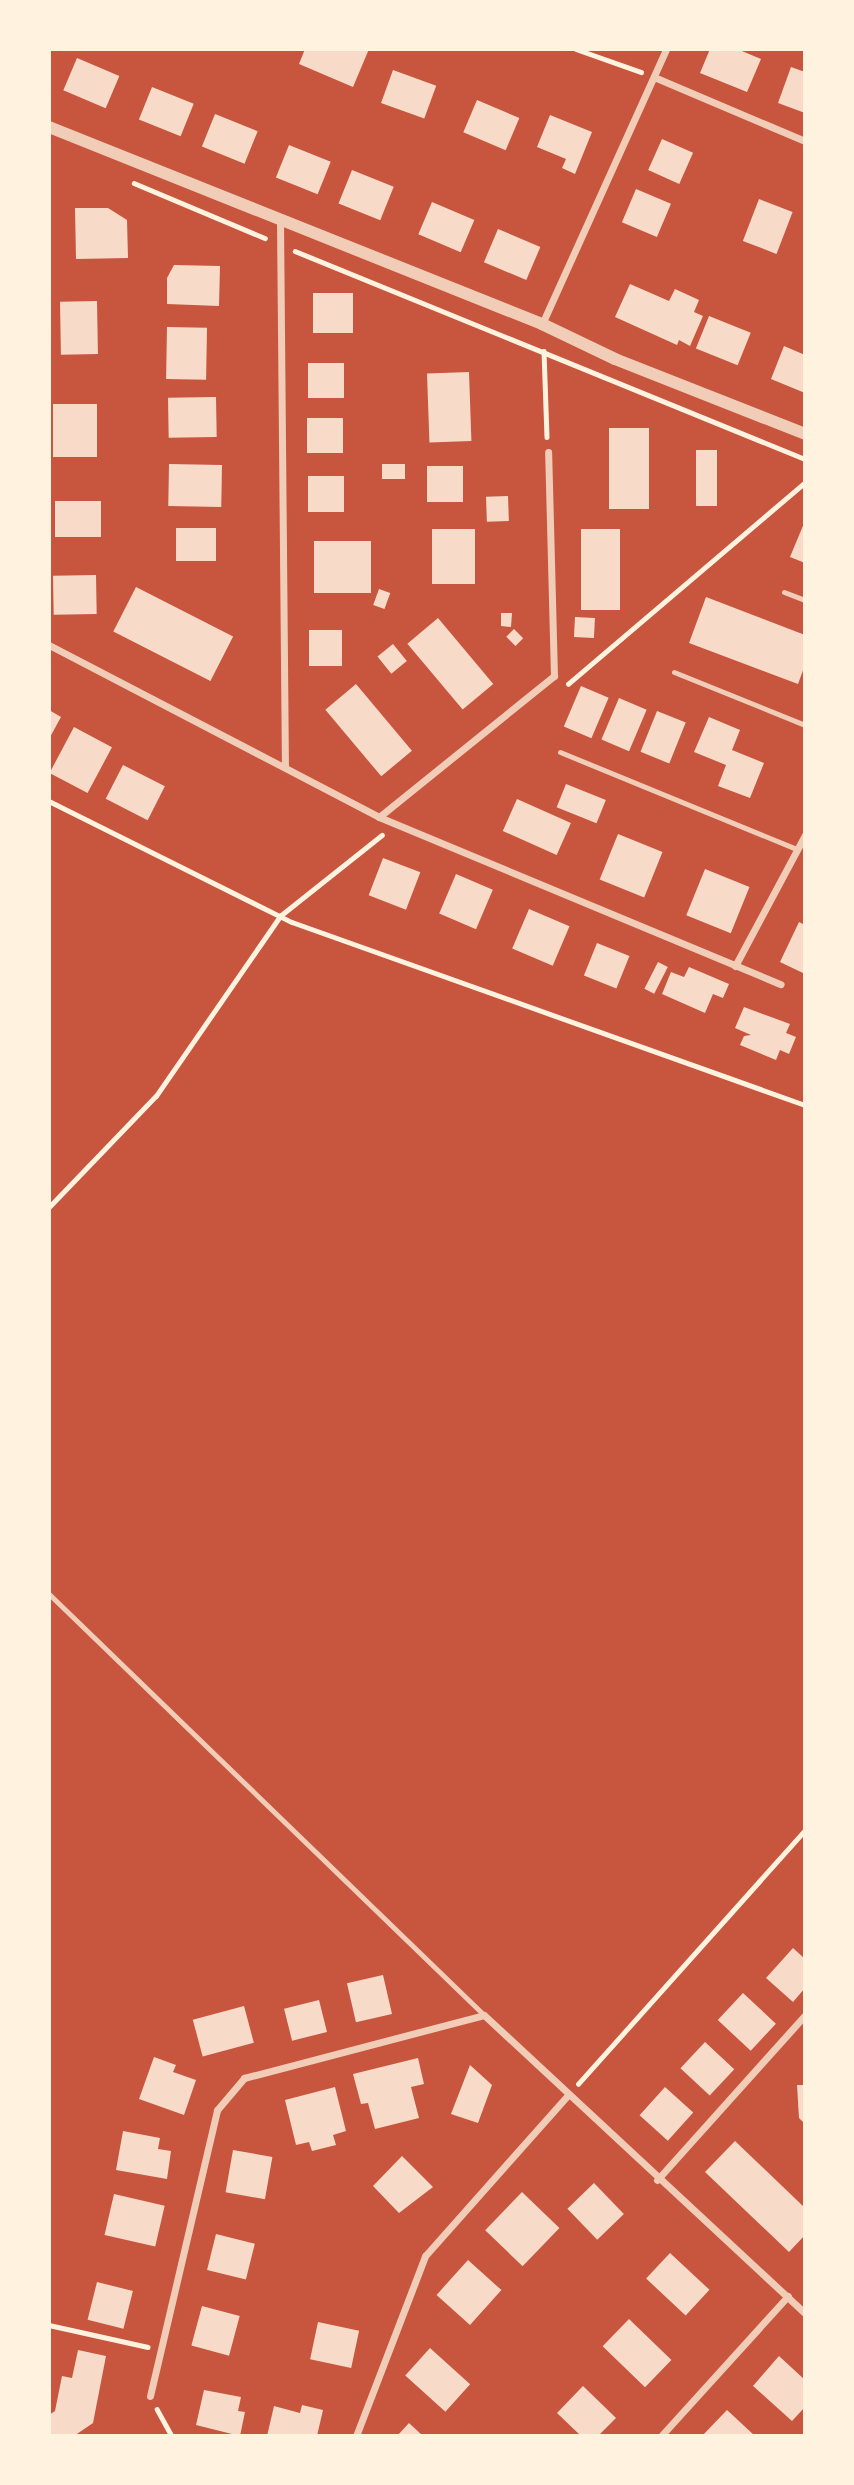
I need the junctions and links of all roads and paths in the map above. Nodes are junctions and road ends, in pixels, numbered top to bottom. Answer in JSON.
{"nodes":[{"id":1,"x":576,"y":49,"type":"edge"},
{"id":2,"x":666,"y":49,"type":"edge"},
{"id":3,"x":654,"y":76,"type":"junction"},
{"id":4,"x":49,"y":127,"type":"edge"},
{"id":5,"x":805,"y":141,"type":"edge"},
{"id":6,"x":126,"y":180,"type":"dead end"},
{"id":7,"x":280,"y":220,"type":"junction"},
{"id":8,"x":281,"y":245,"type":"junction"},
{"id":9,"x":542,"y":324,"type":"junction"},
{"id":10,"x":544,"y":352,"type":"junction"},
{"id":11,"x":805,"y":434,"type":"edge"},
{"id":12,"x":548,"y":452,"type":"joint"},
{"id":13,"x":805,"y":459,"type":"edge"},
{"id":14,"x":784,"y":592,"type":"dead end"},
{"id":15,"x":805,"y":600,"type":"edge"},
{"id":16,"x":49,"y":645,"type":"edge"},
{"id":17,"x":674,"y":672,"type":"dead end"},
{"id":18,"x":805,"y":725,"type":"edge"},
{"id":19,"x":560,"y":752,"type":"dead end"},
{"id":20,"x":285,"y":767,"type":"junction"},
{"id":21,"x":49,"y":801,"type":"edge"},
{"id":22,"x":379,"y":817,"type":"junction"},
{"id":23,"x":805,"y":835,"type":"edge"},
{"id":24,"x":797,"y":849,"type":"junction"},
{"id":25,"x":735,"y":966,"type":"junction"},
{"id":26,"x":781,"y":985,"type":"dead end"},
{"id":27,"x":805,"y":1105,"type":"edge"},
{"id":28,"x":49,"y":1594,"type":"edge"},
{"id":29,"x":805,"y":1830,"type":"edge"},
{"id":30,"x":484,"y":2015,"type":"junction"},
{"id":31,"x":805,"y":2015,"type":"edge"},
{"id":32,"x":568,"y":2095,"type":"junction"},
{"id":33,"x":657,"y":2180,"type":"junction"},
{"id":34,"x":788,"y":2296,"type":"junction"},
{"id":35,"x":805,"y":2313,"type":"edge"},
{"id":36,"x":49,"y":2325,"type":"edge"},
{"id":37,"x":162,"y":2350,"type":"junction"},
{"id":38,"x":150,"y":2396,"type":"joint"},
{"id":39,"x":172,"y":2436,"type":"edge"},
{"id":40,"x":356,"y":2436,"type":"edge"},
{"id":41,"x":661,"y":2436,"type":"edge"}],
"edges":[{"from":1,"to":3,"type":"path"},
{"from":2,"to":3,"type":"street"},
{"from":3,"to":5,"type":"street"},
{"from":3,"to":9,"type":"street"},
{"from":4,"to":7,"type":"street"},
{"from":6,"to":8,"type":"path"},
{"from":7,"to":8,"type":"street"},
{"from":7,"to":9,"type":"street"},
{"from":8,"to":10,"type":"path"},
{"from":8,"to":20,"type":"street"},
{"from":9,"to":10,"type":"path"},
{"from":9,"to":11,"type":"street"},
{"from":10,"to":12,"type":"path"},
{"from":10,"to":13,"type":"path"},
{"from":12,"to":22,"type":"street"},
{"from":14,"to":15,"type":"lane"},
{"from":16,"to":20,"type":"street"},
{"from":17,"to":18,"type":"lane"},
{"from":19,"to":24,"type":"lane"},
{"from":20,"to":22,"type":"street"},
{"from":21,"to":27,"type":"path"},
{"from":22,"to":25,"type":"street"},
{"from":23,"to":24,"type":"street"},
{"from":24,"to":25,"type":"street"},
{"from":25,"to":26,"type":"street"},
{"from":28,"to":30,"type":"lane"},
{"from":29,"to":32,"type":"path"},
{"from":30,"to":32,"type":"street"},
{"from":30,"to":37,"type":"street"},
{"from":31,"to":33,"type":"street"},
{"from":32,"to":33,"type":"street"},
{"from":32,"to":40,"type":"street"},
{"from":33,"to":34,"type":"street"},
{"from":34,"to":35,"type":"street"},
{"from":34,"to":41,"type":"street"},
{"from":36,"to":37,"type":"path"},
{"from":37,"to":38,"type":"street"},
{"from":38,"to":39,"type":"path"}]}
